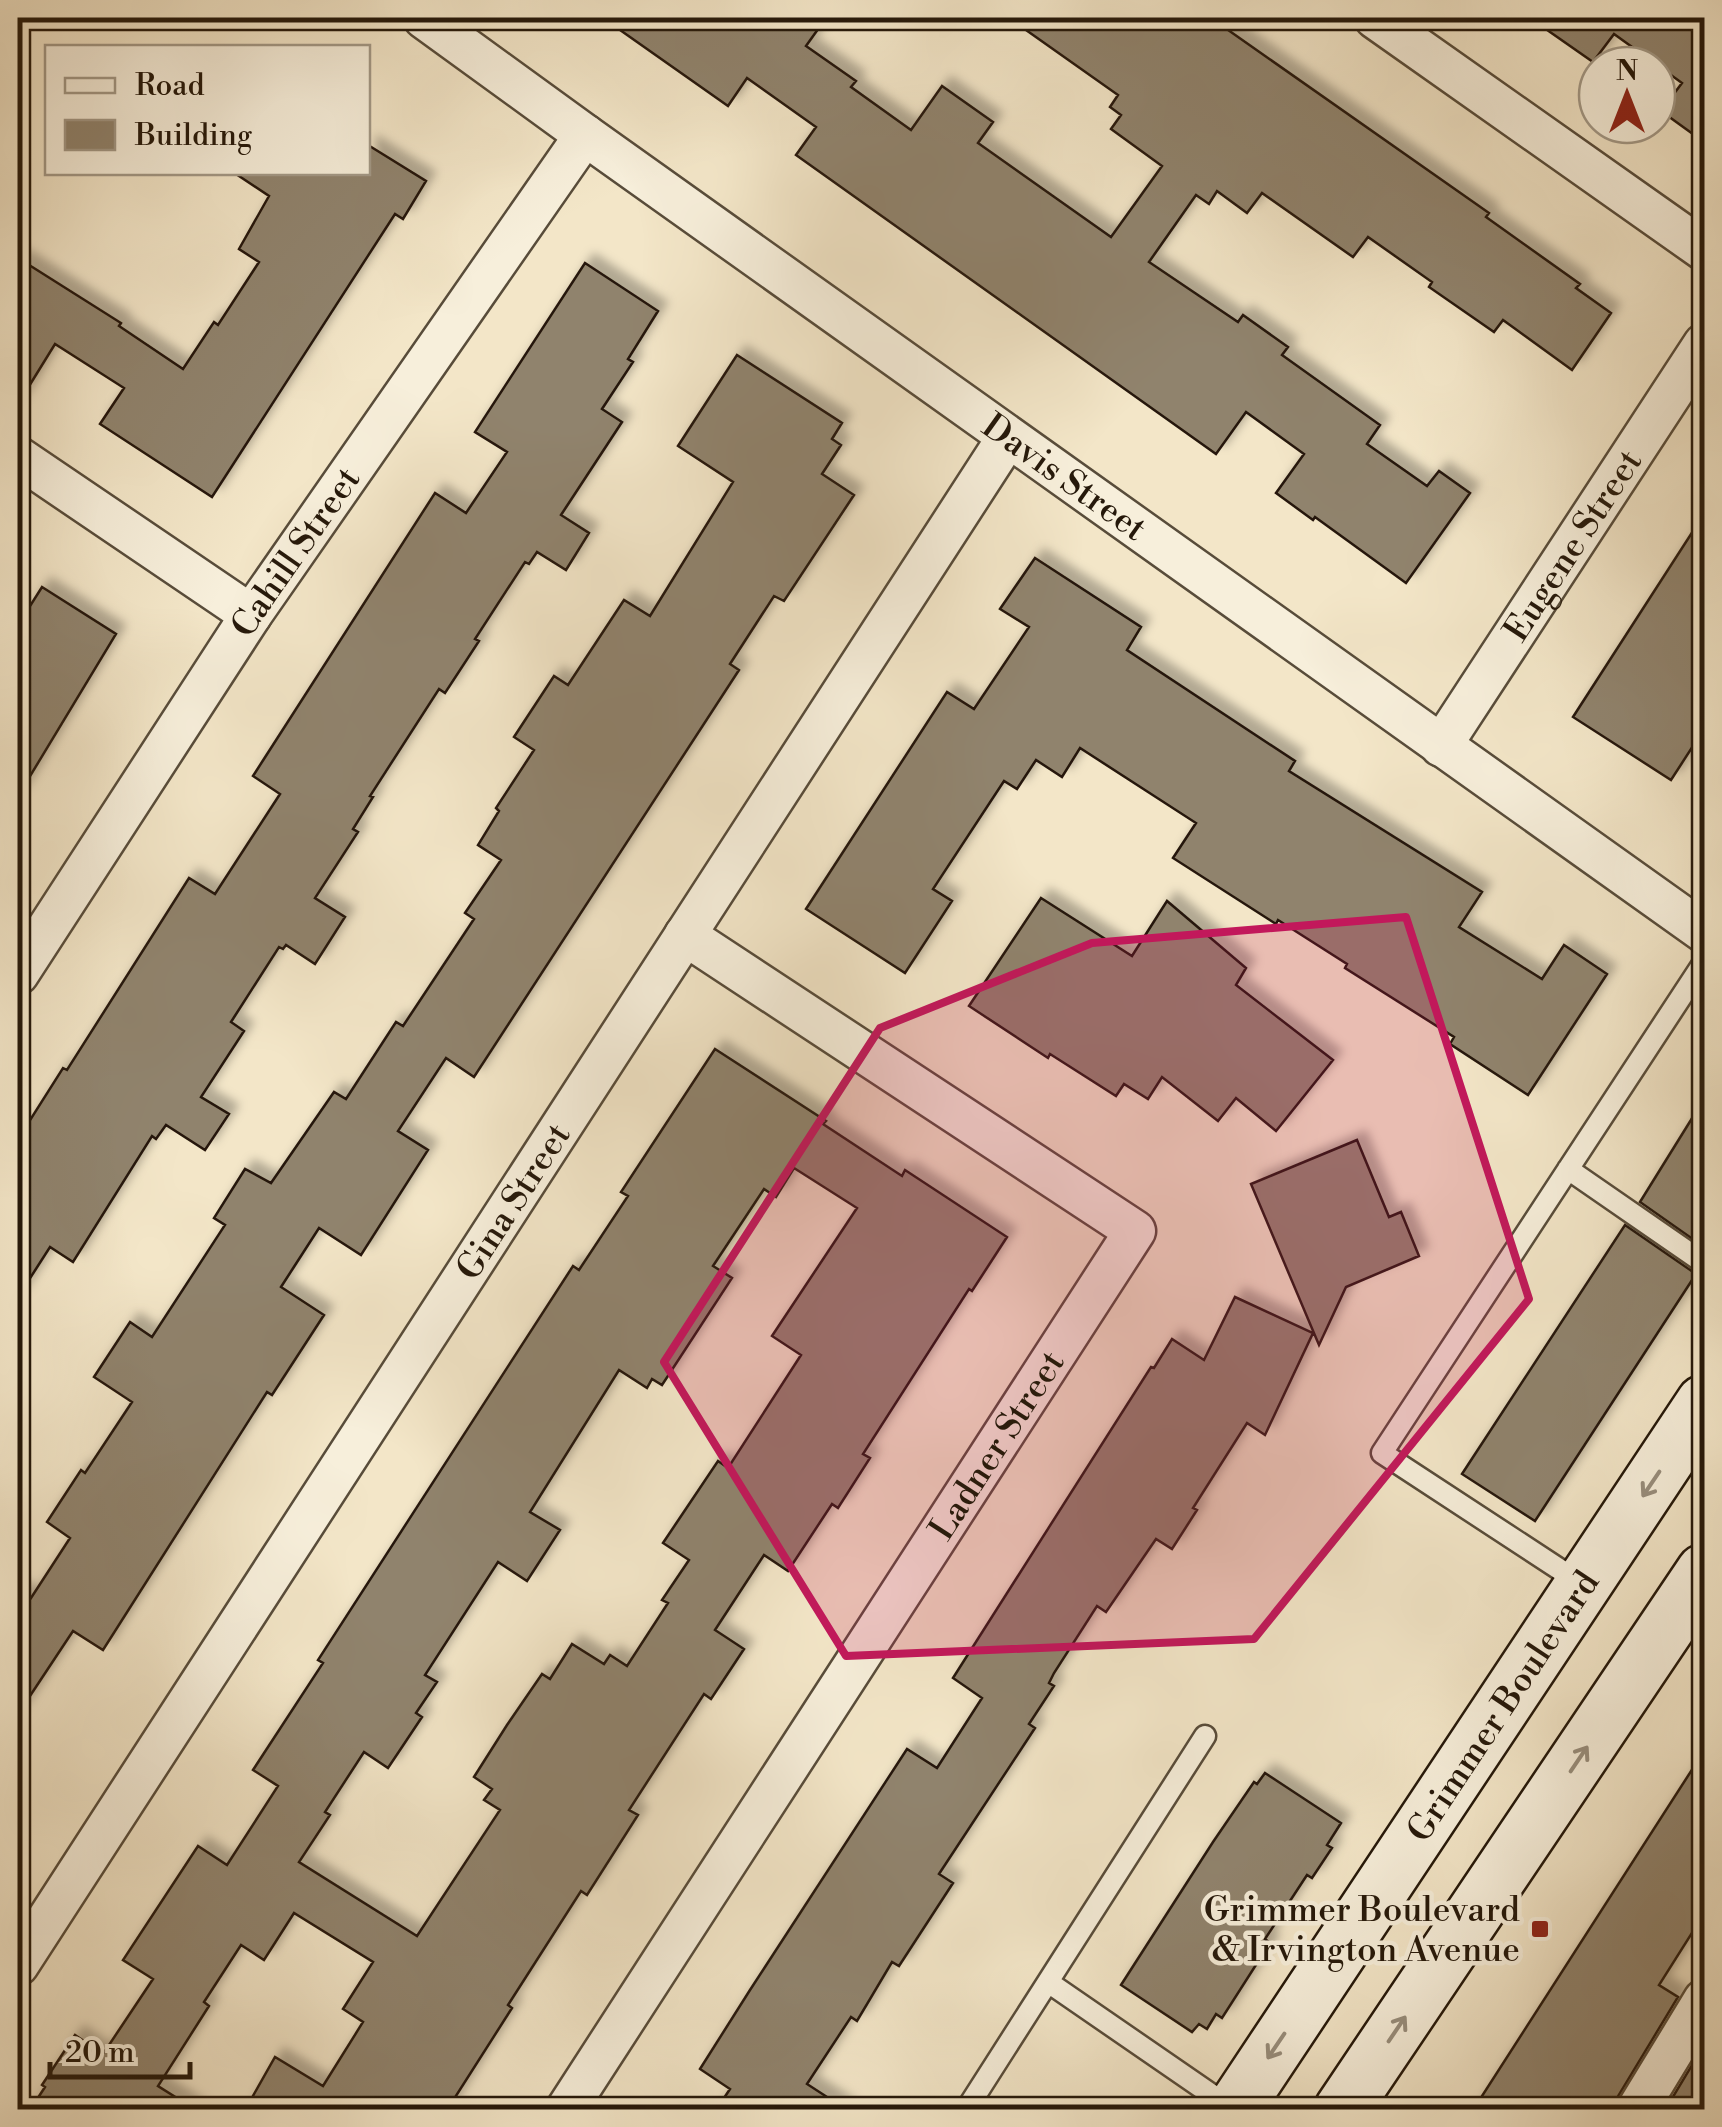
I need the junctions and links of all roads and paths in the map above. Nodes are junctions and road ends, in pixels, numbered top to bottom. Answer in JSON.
{"nodes":[{"id":1,"x":424,"y":18,"type":"edge"},
{"id":2,"x":1376,"y":18,"type":"edge"},
{"id":3,"x":585,"y":136,"type":"junction"},
{"id":4,"x":1704,"y":250,"type":"edge"},
{"id":5,"x":1704,"y":344,"type":"edge"},
{"id":6,"x":1008,"y":437,"type":"junction"},
{"id":7,"x":18,"y":457,"type":"edge"},
{"id":8,"x":251,"y":615,"type":"junction"},
{"id":9,"x":1440,"y":746,"type":"junction"},
{"id":10,"x":1704,"y":932,"type":"edge"},
{"id":11,"x":685,"y":935,"type":"junction"},
{"id":12,"x":1704,"y":962,"type":"edge"},
{"id":13,"x":18,"y":974,"type":"edge"},
{"id":14,"x":1568,"y":1169,"type":"junction"},
{"id":15,"x":1704,"y":1263,"type":"edge"},
{"id":16,"x":1704,"y":1403,"type":"edge"},
{"id":17,"x":1704,"y":1572,"type":"edge"},
{"id":18,"x":1583,"y":1585,"type":"junction"},
{"id":19,"x":1206,"y":1736,"type":"dead end"},
{"id":20,"x":18,"y":1965,"type":"edge"},
{"id":21,"x":1048,"y":1982,"type":"junction"},
{"id":22,"x":1704,"y":2000,"type":"edge"},
{"id":23,"x":566,"y":2110,"type":"edge"},
{"id":24,"x":966,"y":2110,"type":"edge"},
{"id":25,"x":1233,"y":2110,"type":"edge"},
{"id":26,"x":1342,"y":2110,"type":"edge"},
{"id":27,"x":1637,"y":2110,"type":"edge"}],
"edges":[{"from":1,"to":3,"type":"street","name":"Davis Street"},
{"from":2,"to":4,"type":"street"},
{"from":3,"to":6,"type":"street","name":"Davis Street"},
{"from":3,"to":8,"type":"street","name":"Cahill Street"},
{"from":5,"to":9,"type":"street","name":"Eugene Street"},
{"from":6,"to":9,"type":"street","name":"Davis Street"},
{"from":6,"to":11,"type":"street","name":"Gina Street"},
{"from":7,"to":8,"type":"street"},
{"from":8,"to":13,"type":"street","name":"Cahill Street"},
{"from":9,"to":10,"type":"street","name":"Davis Street"},
{"from":11,"to":20,"type":"street","name":"Gina Street"},
{"from":11,"to":23,"type":"street","name":"Ladner Street"},
{"from":12,"to":14,"type":"lane"},
{"from":14,"to":15,"type":"lane"},
{"from":14,"to":18,"type":"lane"},
{"from":16,"to":18,"type":"main road","name":"Grimmer Boulevard","one_way":true},
{"from":26,"to":17,"type":"main road","one_way":true},
{"from":18,"to":25,"type":"main road","name":"Grimmer Boulevard","one_way":true},
{"from":19,"to":21,"type":"lane"},
{"from":21,"to":24,"type":"lane"},
{"from":21,"to":25,"type":"lane"},
{"from":22,"to":27,"type":"street"}]}
